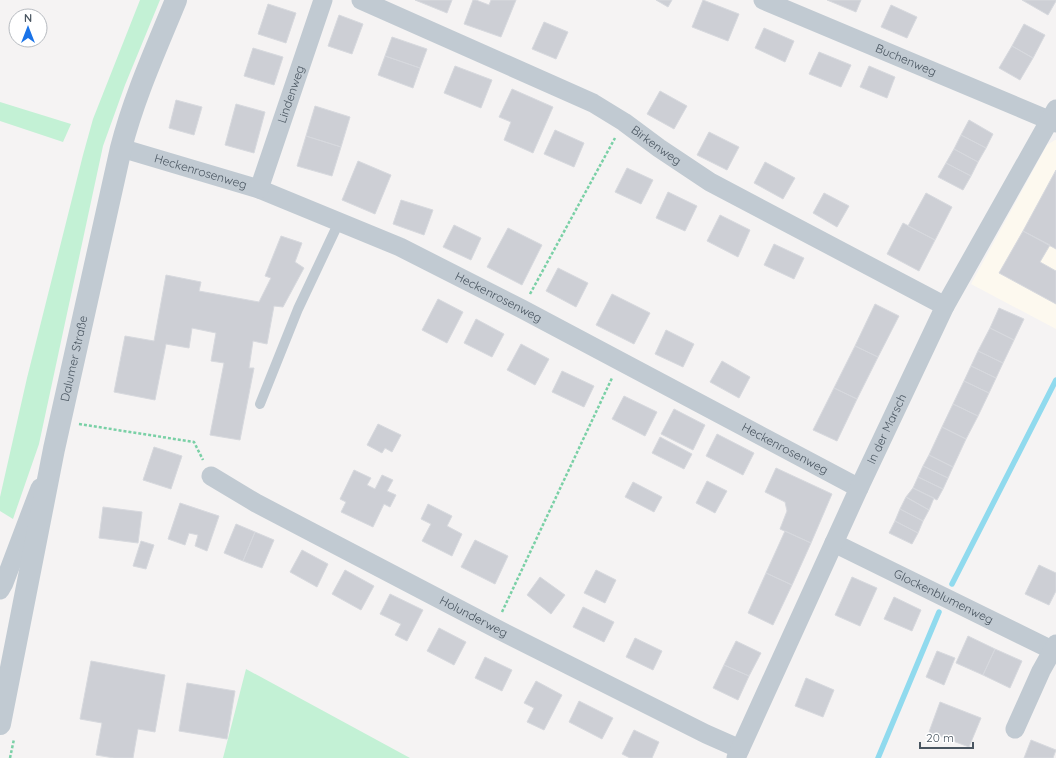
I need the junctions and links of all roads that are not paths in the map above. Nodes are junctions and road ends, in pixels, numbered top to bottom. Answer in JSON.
{"nodes":[{"id":1,"x":176,"y":0,"type":"edge"},
{"id":2,"x":323,"y":0,"type":"edge"},
{"id":3,"x":361,"y":0,"type":"edge"},
{"id":4,"x":763,"y":0,"type":"edge"},
{"id":5,"x":1054,"y":117,"type":"edge"},
{"id":6,"x":120,"y":148,"type":"junction"},
{"id":7,"x":259,"y":189,"type":"junction"},
{"id":8,"x":339,"y":222,"type":"junction"},
{"id":9,"x":945,"y":306,"type":"junction"},
{"id":10,"x":260,"y":404,"type":"dead end"},
{"id":11,"x":54,"y":449,"type":"junction"},
{"id":12,"x":211,"y":476,"type":"road end"},
{"id":13,"x":859,"y":488,"type":"junction"},
{"id":14,"x":834,"y":544,"type":"junction"},
{"id":15,"x":0,"y":590,"type":"edge"},
{"id":16,"x":1055,"y":649,"type":"edge"},
{"id":17,"x":1,"y":711,"type":"edge"},
{"id":18,"x":1015,"y":728,"type":"dead end"},
{"id":19,"x":738,"y":753,"type":"edge"}],
"edges":[{"from":1,"to":6,"type":"street","name":"Dalumer Straße"},
{"from":2,"to":7,"type":"street","name":"Lindenweg"},
{"from":3,"to":9,"type":"street","name":"Birkenweg"},
{"from":4,"to":5,"type":"street","name":"Buchenweg"},
{"from":5,"to":9,"type":"street","name":"In der Marsch"},
{"from":6,"to":7,"type":"street","name":"Heckenrosenweg"},
{"from":6,"to":11,"type":"street","name":"Dalumer Straße"},
{"from":7,"to":8,"type":"street","name":"Heckenrosenweg"},
{"from":8,"to":10,"type":"lane"},
{"from":8,"to":13,"type":"street","name":"Heckenrosenweg"},
{"from":9,"to":13,"type":"street","name":"In der Marsch"},
{"from":11,"to":15,"type":"street"},
{"from":11,"to":17,"type":"street","name":"Dalumer Straße"},
{"from":12,"to":19,"type":"street","name":"Holunderweg"},
{"from":13,"to":14,"type":"street","name":"In der Marsch"},
{"from":14,"to":16,"type":"street","name":"Glockenblumenweg"},
{"from":14,"to":19,"type":"street","name":"In der Marsch"},
{"from":16,"to":18,"type":"street","name":"Glockenblumenweg"}]}
